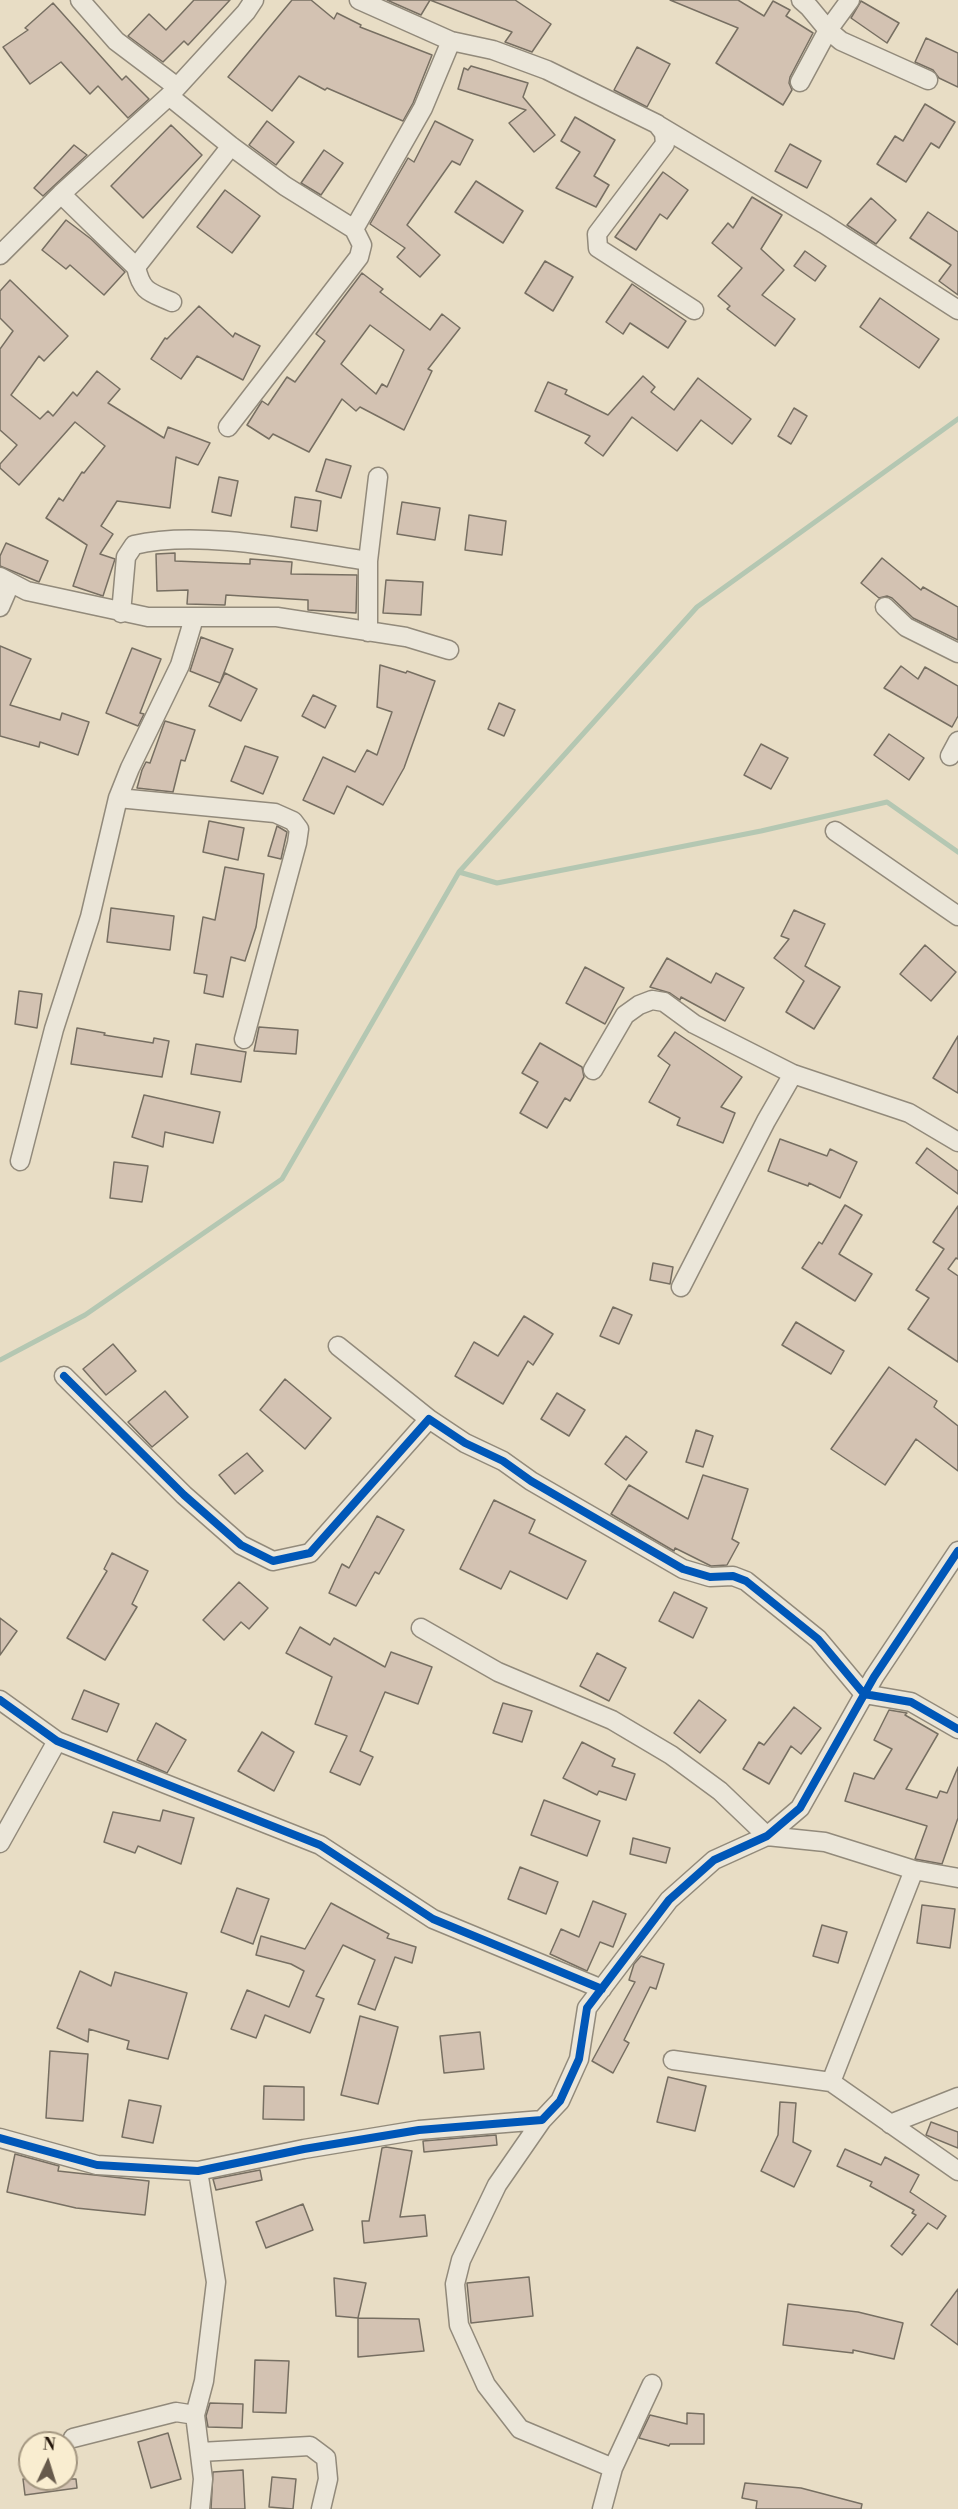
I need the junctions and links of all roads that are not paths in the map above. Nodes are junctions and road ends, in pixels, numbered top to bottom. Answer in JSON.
{"nodes":[{"id":1,"x":80,"y":0,"type":"edge"},
{"id":2,"x":254,"y":0,"type":"edge"},
{"id":3,"x":359,"y":0,"type":"edge"},
{"id":4,"x":801,"y":0,"type":"edge"},
{"id":5,"x":850,"y":0,"type":"edge"},
{"id":6,"x":828,"y":30,"type":"junction"},
{"id":7,"x":451,"y":41,"type":"junction"},
{"id":8,"x":928,"y":80,"type":"dead end"},
{"id":9,"x":800,"y":82,"type":"dead end"},
{"id":10,"x":173,"y":91,"type":"junction"},
{"id":11,"x":657,"y":124,"type":"junction"},
{"id":12,"x":231,"y":146,"type":"junction"},
{"id":13,"x":61,"y":194,"type":"junction"},
{"id":14,"x":354,"y":229,"type":"junction"},
{"id":15,"x":0,"y":255,"type":"edge"},
{"id":16,"x":136,"y":267,"type":"junction"},
{"id":17,"x":172,"y":302,"type":"dead end"},
{"id":18,"x":694,"y":310,"type":"dead end"},
{"id":19,"x":958,"y":310,"type":"edge"},
{"id":20,"x":228,"y":427,"type":"dead end"},
{"id":21,"x":378,"y":477,"type":"dead end"},
{"id":22,"x":368,"y":561,"type":"junction"},
{"id":23,"x":5,"y":581,"type":"edge"},
{"id":24,"x":0,"y":607,"type":"edge"},
{"id":25,"x":885,"y":607,"type":"dead end"},
{"id":26,"x":121,"y":613,"type":"junction"},
{"id":27,"x":194,"y":618,"type":"junction"},
{"id":28,"x":368,"y":632,"type":"junction"},
{"id":29,"x":449,"y":650,"type":"dead end"},
{"id":30,"x":958,"y":653,"type":"edge"},
{"id":31,"x":118,"y":798,"type":"junction"},
{"id":32,"x":835,"y":831,"type":"dead end"},
{"id":33,"x":958,"y":916,"type":"edge"},
{"id":34,"x":244,"y":1039,"type":"dead end"},
{"id":35,"x":594,"y":1070,"type":"dead end"},
{"id":36,"x":793,"y":1074,"type":"junction"},
{"id":37,"x":958,"y":1142,"type":"edge"},
{"id":38,"x":21,"y":1161,"type":"dead end"},
{"id":39,"x":681,"y":1287,"type":"dead end"},
{"id":40,"x":339,"y":1346,"type":"dead end"},
{"id":41,"x":64,"y":1376,"type":"dead end"},
{"id":42,"x":429,"y":1419,"type":"junction"},
{"id":43,"x":958,"y":1551,"type":"edge"},
{"id":44,"x":421,"y":1628,"type":"dead end"},
{"id":45,"x":864,"y":1694,"type":"junction"},
{"id":46,"x":0,"y":1700,"type":"edge"},
{"id":47,"x":958,"y":1729,"type":"edge"},
{"id":48,"x":57,"y":1741,"type":"junction"},
{"id":49,"x":767,"y":1836,"type":"junction"},
{"id":50,"x":0,"y":1843,"type":"edge"},
{"id":51,"x":914,"y":1870,"type":"junction"},
{"id":52,"x":958,"y":1878,"type":"edge"},
{"id":53,"x":602,"y":1989,"type":"junction"},
{"id":54,"x":673,"y":2060,"type":"dead end"},
{"id":55,"x":831,"y":2082,"type":"junction"},
{"id":56,"x":958,"y":2097,"type":"edge"},
{"id":57,"x":542,"y":2120,"type":"junction"},
{"id":58,"x":890,"y":2124,"type":"junction"},
{"id":59,"x":0,"y":2138,"type":"edge"},
{"id":60,"x":198,"y":2171,"type":"junction"},
{"id":61,"x":958,"y":2172,"type":"edge"},
{"id":62,"x":652,"y":2384,"type":"dead end"},
{"id":63,"x":195,"y":2415,"type":"junction"},
{"id":64,"x":78,"y":2437,"type":"edge"},
{"id":65,"x":200,"y":2452,"type":"junction"},
{"id":66,"x":613,"y":2468,"type":"junction"},
{"id":67,"x":200,"y":2509,"type":"edge"},
{"id":68,"x":321,"y":2509,"type":"edge"},
{"id":69,"x":602,"y":2509,"type":"edge"}],
"edges":[{"from":1,"to":10,"type":"street"},
{"from":2,"to":10,"type":"street"},
{"from":3,"to":7,"type":"street"},
{"from":4,"to":6,"type":"street"},
{"from":5,"to":6,"type":"street"},
{"from":6,"to":8,"type":"street"},
{"from":6,"to":9,"type":"street"},
{"from":7,"to":11,"type":"street"},
{"from":7,"to":14,"type":"street"},
{"from":10,"to":12,"type":"street"},
{"from":10,"to":13,"type":"street"},
{"from":11,"to":18,"type":"street"},
{"from":11,"to":19,"type":"street"},
{"from":12,"to":14,"type":"street"},
{"from":12,"to":16,"type":"street"},
{"from":13,"to":15,"type":"street"},
{"from":13,"to":16,"type":"street"},
{"from":14,"to":20,"type":"street"},
{"from":16,"to":17,"type":"street"},
{"from":21,"to":22,"type":"street"},
{"from":22,"to":26,"type":"street"},
{"from":22,"to":28,"type":"street"},
{"from":23,"to":24,"type":"street"},
{"from":23,"to":26,"type":"street"},
{"from":25,"to":30,"type":"street"},
{"from":26,"to":27,"type":"street"},
{"from":27,"to":28,"type":"street"},
{"from":27,"to":31,"type":"street"},
{"from":28,"to":29,"type":"street"},
{"from":31,"to":34,"type":"street"},
{"from":31,"to":38,"type":"street"},
{"from":32,"to":33,"type":"street"},
{"from":35,"to":36,"type":"street"},
{"from":36,"to":37,"type":"street"},
{"from":36,"to":39,"type":"street"},
{"from":40,"to":42,"type":"street"},
{"from":41,"to":42,"type":"street"},
{"from":42,"to":45,"type":"street"},
{"from":43,"to":45,"type":"street"},
{"from":44,"to":49,"type":"street"},
{"from":45,"to":47,"type":"street"},
{"from":45,"to":49,"type":"street"},
{"from":46,"to":48,"type":"street"},
{"from":48,"to":50,"type":"street"},
{"from":48,"to":53,"type":"street"},
{"from":49,"to":51,"type":"street"},
{"from":49,"to":53,"type":"street"},
{"from":51,"to":52,"type":"street"},
{"from":51,"to":55,"type":"street"},
{"from":53,"to":57,"type":"street"},
{"from":54,"to":55,"type":"street"},
{"from":55,"to":58,"type":"street"},
{"from":56,"to":58,"type":"street"},
{"from":57,"to":60,"type":"street"},
{"from":57,"to":66,"type":"street"},
{"from":58,"to":61,"type":"street"},
{"from":59,"to":60,"type":"street"},
{"from":60,"to":63,"type":"street"},
{"from":62,"to":66,"type":"street"},
{"from":63,"to":64,"type":"street"},
{"from":63,"to":65,"type":"street"},
{"from":65,"to":67,"type":"street"},
{"from":65,"to":68,"type":"street"},
{"from":66,"to":69,"type":"street"}]}
